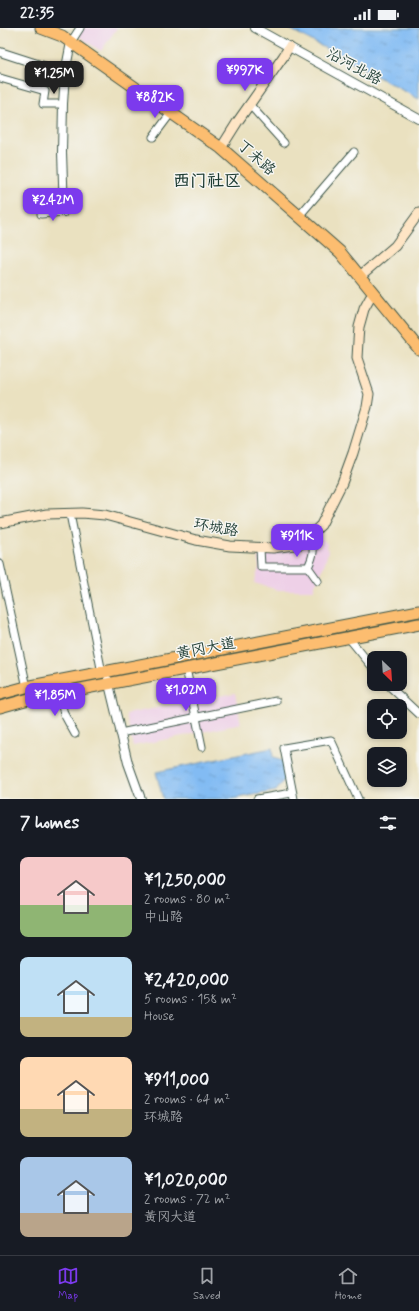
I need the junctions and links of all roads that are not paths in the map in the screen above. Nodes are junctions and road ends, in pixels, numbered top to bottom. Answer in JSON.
{"nodes":[{"id":1,"x":41,"y":28,"type":"edge"},
{"id":2,"x":80,"y":28,"type":"edge"},
{"id":3,"x":255,"y":28,"type":"edge"},
{"id":4,"x":71,"y":42,"type":"junction"},
{"id":5,"x":289,"y":47,"type":"junction"},
{"id":6,"x":0,"y":52,"type":"edge"},
{"id":7,"x":65,"y":73,"type":"junction"},
{"id":8,"x":0,"y":78,"type":"edge"},
{"id":9,"x":63,"y":104,"type":"junction"},
{"id":10,"x":249,"y":104,"type":"junction"},
{"id":11,"x":171,"y":113,"type":"junction"},
{"id":12,"x":419,"y":119,"type":"edge"},
{"id":13,"x":153,"y":137,"type":"dead end"},
{"id":14,"x":284,"y":143,"type":"dead end"},
{"id":15,"x":221,"y":148,"type":"junction"},
{"id":16,"x":354,"y":152,"type":"dead end"},
{"id":17,"x":64,"y":212,"type":"joint"},
{"id":18,"x":419,"y":213,"type":"edge"},
{"id":19,"x":42,"y":214,"type":"dead end"},
{"id":20,"x":299,"y":216,"type":"junction"},
{"id":21,"x":360,"y":276,"type":"junction"},
{"id":22,"x":374,"y":294,"type":"junction"},
{"id":23,"x":419,"y":349,"type":"edge"},
{"id":24,"x":70,"y":514,"type":"junction"},
{"id":25,"x":0,"y":523,"type":"edge"},
{"id":26,"x":309,"y":538,"type":"junction"},
{"id":27,"x":260,"y":548,"type":"junction"},
{"id":28,"x":0,"y":564,"type":"edge"},
{"id":29,"x":308,"y":567,"type":"junction"},
{"id":30,"x":318,"y":581,"type":"dead end"},
{"id":31,"x":419,"y":611,"type":"edge"},
{"id":32,"x":419,"y":624,"type":"edge"},
{"id":33,"x":343,"y":634,"type":"dead end"},
{"id":34,"x":367,"y":660,"type":"edge"},
{"id":35,"x":100,"y":668,"type":"dead end"},
{"id":36,"x":187,"y":673,"type":"dead end"},
{"id":37,"x":108,"y":680,"type":"dead end"},
{"id":38,"x":26,"y":683,"type":"dead end"},
{"id":39,"x":58,"y":690,"type":"dead end"},
{"id":40,"x":394,"y":691,"type":"edge"},
{"id":41,"x":0,"y":694,"type":"edge"},
{"id":42,"x":276,"y":701,"type":"dead end"},
{"id":43,"x":0,"y":707,"type":"edge"},
{"id":44,"x":419,"y":714,"type":"edge"},
{"id":45,"x":196,"y":717,"type":"junction"},
{"id":46,"x":120,"y":733,"type":"junction"},
{"id":47,"x":75,"y":734,"type":"dead end"},
{"id":48,"x":202,"y":747,"type":"dead end"},
{"id":49,"x":293,"y":796,"type":"edge"},
{"id":50,"x":141,"y":799,"type":"edge"},
{"id":51,"x":257,"y":799,"type":"edge"},
{"id":52,"x":358,"y":799,"type":"edge"}],
"edges":[{"from":1,"to":4,"type":"main road","name":"丁未路"},
{"from":2,"to":4,"type":"street"},
{"from":3,"to":5,"type":"street","name":"沿河北路"},
{"from":4,"to":7,"type":"street"},
{"from":4,"to":11,"type":"main road","name":"丁未路"},
{"from":5,"to":10,"type":"main road"},
{"from":5,"to":12,"type":"street","name":"沿河北路"},
{"from":6,"to":7,"type":"street"},
{"from":7,"to":9,"type":"street"},
{"from":8,"to":9,"type":"street"},
{"from":9,"to":17,"type":"street"},
{"from":10,"to":14,"type":"street"},
{"from":10,"to":15,"type":"main road"},
{"from":11,"to":13,"type":"street"},
{"from":11,"to":15,"type":"main road","name":"丁未路"},
{"from":15,"to":20,"type":"main road","name":"丁未路"},
{"from":16,"to":20,"type":"street"},
{"from":17,"to":19,"type":"street"},
{"from":18,"to":21,"type":"main road"},
{"from":20,"to":21,"type":"main road","name":"丁未路"},
{"from":21,"to":22,"type":"main road","name":"丁未路"},
{"from":22,"to":23,"type":"main road","name":"丁未路"},
{"from":22,"to":26,"type":"main road","name":"环城路"},
{"from":24,"to":25,"type":"main road","name":"环城路"},
{"from":24,"to":27,"type":"main road","name":"环城路"},
{"from":24,"to":35,"type":"street"},
{"from":26,"to":27,"type":"main road","name":"环城路"},
{"from":26,"to":29,"type":"street"},
{"from":27,"to":29,"type":"street"},
{"from":28,"to":38,"type":"street"},
{"from":29,"to":30,"type":"street"},
{"from":31,"to":41,"type":"main road","name":"黄冈大道"},
{"from":32,"to":43,"type":"main road","name":"黄冈大道"},
{"from":33,"to":34,"type":"street"},
{"from":36,"to":45,"type":"street"},
{"from":37,"to":46,"type":"street"},
{"from":39,"to":47,"type":"street"},
{"from":40,"to":44,"type":"street"},
{"from":42,"to":45,"type":"street"},
{"from":45,"to":46,"type":"street"},
{"from":45,"to":48,"type":"street"},
{"from":46,"to":50,"type":"street"},
{"from":49,"to":51,"type":"street"},
{"from":49,"to":52,"type":"street"}]}
